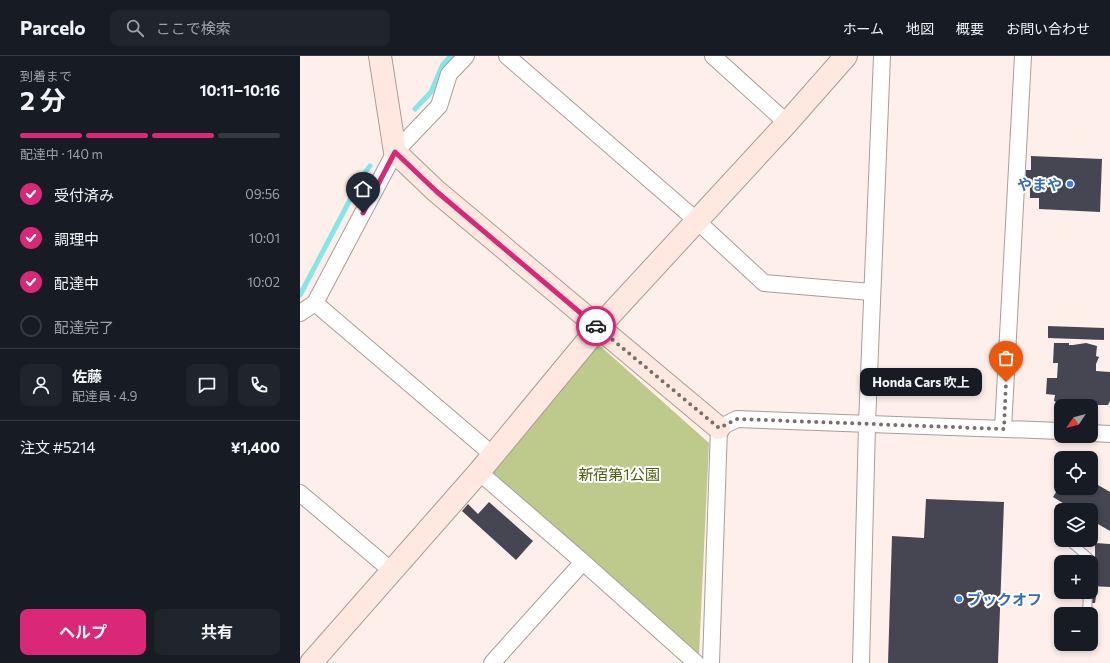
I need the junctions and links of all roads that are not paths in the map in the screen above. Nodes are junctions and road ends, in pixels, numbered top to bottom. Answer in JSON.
{"nodes":[{"id":1,"x":380,"y":56,"type":"edge"},
{"id":2,"x":466,"y":56,"type":"edge"},
{"id":3,"x":507,"y":56,"type":"edge"},
{"id":4,"x":713,"y":56,"type":"edge"},
{"id":5,"x":846,"y":56,"type":"edge"},
{"id":6,"x":882,"y":56,"type":"edge"},
{"id":7,"x":1022,"y":56,"type":"edge"},
{"id":8,"x":787,"y":123,"type":"junction"},
{"id":9,"x":395,"y":152,"type":"junction"},
{"id":10,"x":696,"y":220,"type":"junction"},
{"id":11,"x":871,"y":292,"type":"junction"},
{"id":12,"x":315,"y":303,"type":"junction"},
{"id":13,"x":300,"y":313,"type":"edge"},
{"id":14,"x":598,"y":328,"type":"junction"},
{"id":15,"x":867,"y":424,"type":"junction"},
{"id":16,"x":719,"y":428,"type":"junction"},
{"id":17,"x":1004,"y":429,"type":"junction"},
{"id":18,"x":1054,"y":431,"type":"edge"},
{"id":19,"x":1098,"y":433,"type":"edge"},
{"id":20,"x":1110,"y":434,"type":"edge"},
{"id":21,"x":493,"y":455,"type":"junction"},
{"id":22,"x":479,"y":472,"type":"junction"},
{"id":23,"x":300,"y":493,"type":"edge"},
{"id":24,"x":1076,"y":547,"type":"edge"},
{"id":25,"x":1086,"y":555,"type":"edge"},
{"id":26,"x":583,"y":562,"type":"junction"},
{"id":27,"x":393,"y":572,"type":"junction"},
{"id":28,"x":311,"y":663,"type":"edge"},
{"id":29,"x":492,"y":663,"type":"edge"},
{"id":30,"x":696,"y":663,"type":"edge"},
{"id":31,"x":711,"y":663,"type":"edge"},
{"id":32,"x":861,"y":663,"type":"edge"}],
"edges":[{"from":1,"to":9,"type":"street"},
{"from":2,"to":9,"type":"street"},
{"from":3,"to":10,"type":"street"},
{"from":4,"to":8,"type":"street"},
{"from":5,"to":8,"type":"street"},
{"from":6,"to":11,"type":"street"},
{"from":7,"to":17,"type":"street"},
{"from":8,"to":10,"type":"street"},
{"from":9,"to":12,"type":"street"},
{"from":9,"to":14,"type":"street"},
{"from":10,"to":11,"type":"street"},
{"from":10,"to":14,"type":"street"},
{"from":11,"to":15,"type":"street"},
{"from":12,"to":13,"type":"street"},
{"from":12,"to":21,"type":"street"},
{"from":14,"to":16,"type":"street"},
{"from":14,"to":21,"type":"street"},
{"from":15,"to":16,"type":"street"},
{"from":15,"to":17,"type":"street"},
{"from":15,"to":32,"type":"street"},
{"from":16,"to":31,"type":"street"},
{"from":17,"to":18,"type":"street"},
{"from":19,"to":20,"type":"street"},
{"from":21,"to":22,"type":"street"},
{"from":22,"to":26,"type":"street"},
{"from":22,"to":27,"type":"street"},
{"from":23,"to":27,"type":"street"},
{"from":24,"to":25,"type":"lane"},
{"from":26,"to":29,"type":"street"},
{"from":26,"to":30,"type":"street"},
{"from":27,"to":28,"type":"street"}]}
